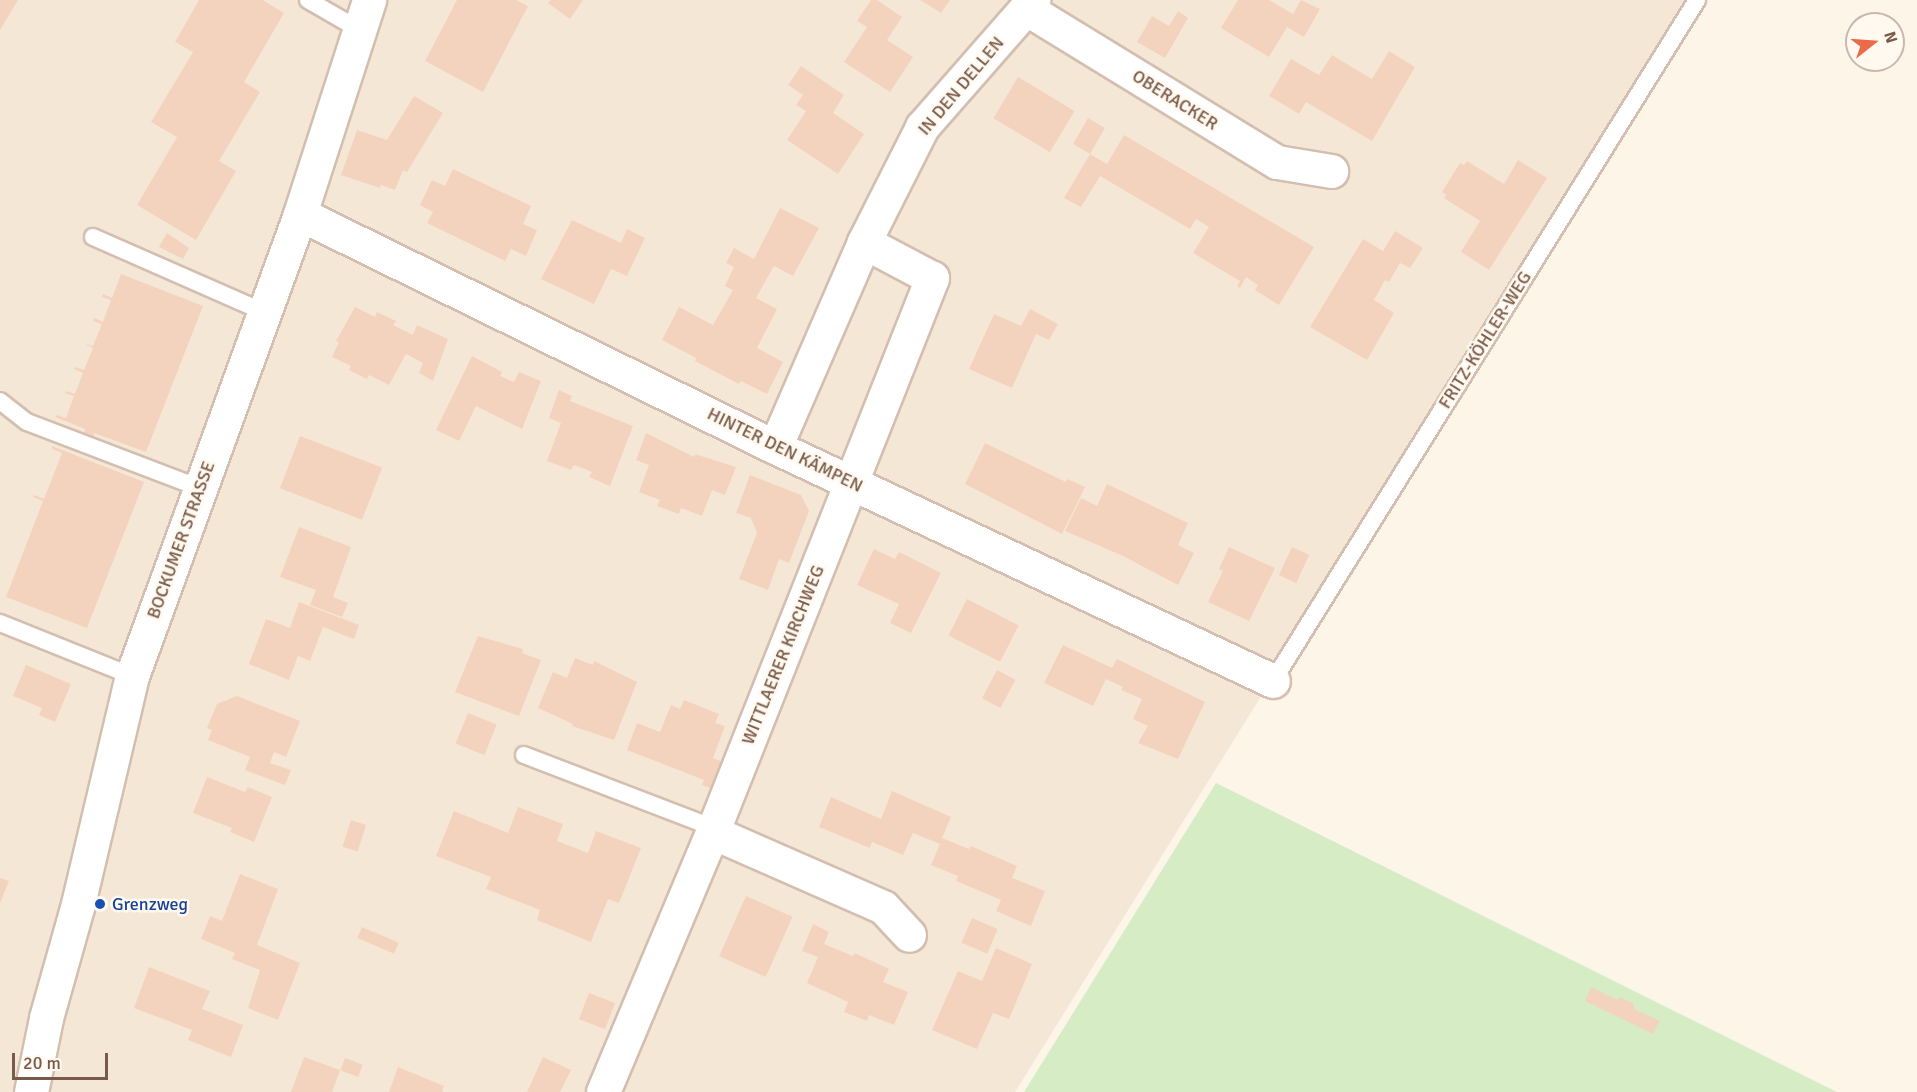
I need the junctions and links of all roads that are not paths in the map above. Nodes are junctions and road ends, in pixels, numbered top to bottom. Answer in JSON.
{"nodes":[{"id":1,"x":308,"y":0,"type":"edge"},
{"id":2,"x":1697,"y":0,"type":"edge"},
{"id":3,"x":1030,"y":4,"type":"edge"},
{"id":4,"x":365,"y":15,"type":"edge"},
{"id":5,"x":1331,"y":171,"type":"dead end"},
{"id":6,"x":300,"y":213,"type":"junction"},
{"id":7,"x":93,"y":237,"type":"dead end"},
{"id":8,"x":864,"y":242,"type":"junction"},
{"id":9,"x":264,"y":312,"type":"junction"},
{"id":10,"x":0,"y":401,"type":"edge"},
{"id":11,"x":775,"y":447,"type":"junction"},
{"id":12,"x":852,"y":483,"type":"junction"},
{"id":13,"x":200,"y":488,"type":"junction"},
{"id":14,"x":0,"y":623,"type":"edge"},
{"id":15,"x":132,"y":676,"type":"junction"},
{"id":16,"x":1273,"y":681,"type":"joint"},
{"id":17,"x":524,"y":755,"type":"dead end"},
{"id":18,"x":713,"y":830,"type":"junction"},
{"id":19,"x":909,"y":936,"type":"dead end"},
{"id":20,"x":31,"y":1092,"type":"edge"},
{"id":21,"x":603,"y":1092,"type":"edge"}],
"edges":[{"from":1,"to":4,"type":"lane"},
{"from":2,"to":16,"type":"lane","name":"FRITZ-KÖHLER-WEG"},
{"from":3,"to":5,"type":"street","name":"OBERACKER"},
{"from":3,"to":8,"type":"street","name":"IN DEN DELLEN"},
{"from":4,"to":6,"type":"street","name":"BOCKUMER STRASSE"},
{"from":6,"to":9,"type":"street","name":"BOCKUMER STRASSE"},
{"from":6,"to":11,"type":"street","name":"HINTER DEN KÄMPEN"},
{"from":7,"to":9,"type":"lane"},
{"from":8,"to":11,"type":"street","name":"IN DEN DELLEN"},
{"from":8,"to":12,"type":"street"},
{"from":9,"to":13,"type":"street","name":"BOCKUMER STRASSE"},
{"from":10,"to":13,"type":"lane"},
{"from":11,"to":12,"type":"street","name":"HINTER DEN KÄMPEN"},
{"from":12,"to":16,"type":"street","name":"HINTER DEN KÄMPEN"},
{"from":12,"to":18,"type":"street","name":"WITTLAERER KIRCHWEG"},
{"from":13,"to":15,"type":"street","name":"BOCKUMER STRASSE"},
{"from":14,"to":15,"type":"lane"},
{"from":15,"to":20,"type":"street","name":"BOCKUMER STRASSE"},
{"from":17,"to":18,"type":"lane"},
{"from":18,"to":19,"type":"street"},
{"from":18,"to":21,"type":"street","name":"WITTLAERER KIRCHWEG"}]}
